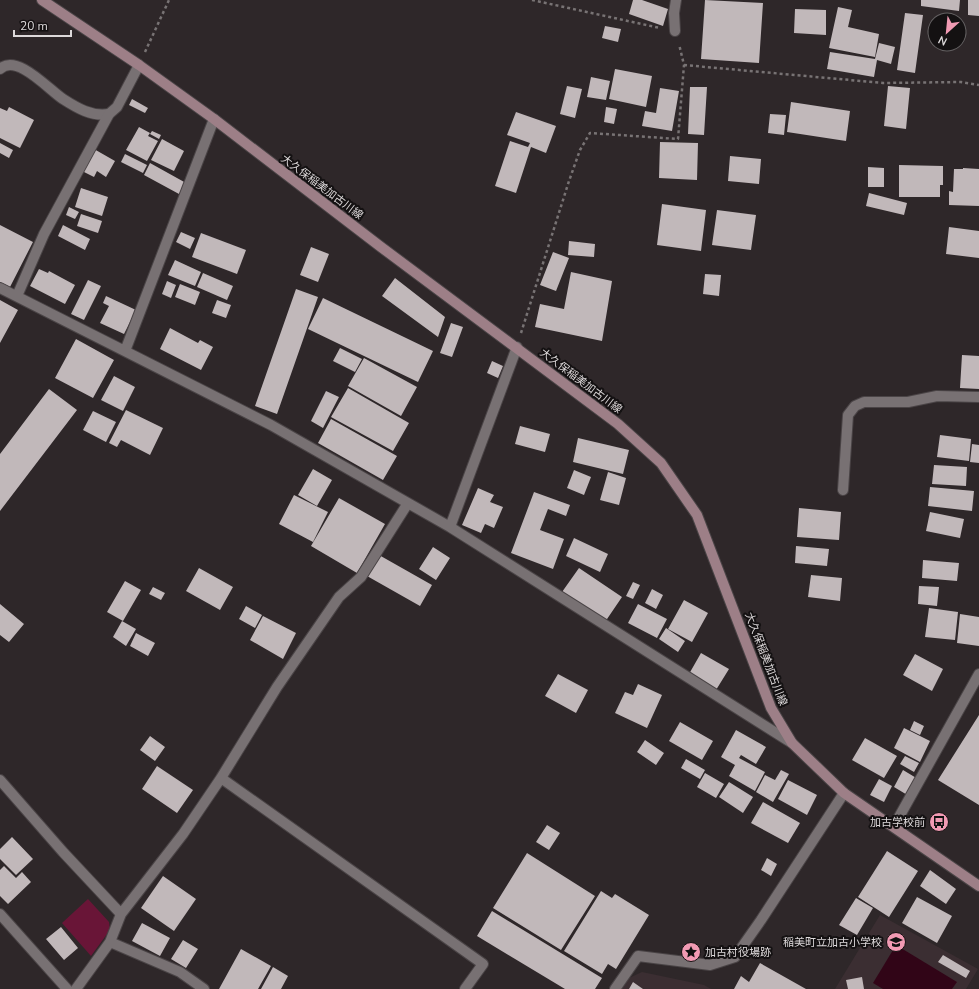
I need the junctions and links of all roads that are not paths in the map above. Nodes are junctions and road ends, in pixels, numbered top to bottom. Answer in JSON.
{"nodes":[{"id":1,"x":42,"y":0,"type":"edge"},
{"id":2,"x":676,"y":0,"type":"edge"},
{"id":3,"x":675,"y":31,"type":"road end"},
{"id":4,"x":139,"y":65,"type":"junction"},
{"id":5,"x":0,"y":69,"type":"edge"},
{"id":6,"x":109,"y":114,"type":"junction"},
{"id":7,"x":214,"y":119,"type":"junction"},
{"id":8,"x":0,"y":288,"type":"edge"},
{"id":9,"x":17,"y":296,"type":"junction"},
{"id":10,"x":517,"y":347,"type":"junction"},
{"id":11,"x":125,"y":351,"type":"junction"},
{"id":12,"x":979,"y":397,"type":"edge"},
{"id":13,"x":843,"y":490,"type":"dead end"},
{"id":14,"x":408,"y":503,"type":"junction"},
{"id":15,"x":450,"y":527,"type":"junction"},
{"id":16,"x":979,"y":674,"type":"edge"},
{"id":17,"x":792,"y":743,"type":"junction"},
{"id":18,"x":221,"y":778,"type":"junction"},
{"id":19,"x":0,"y":780,"type":"edge"},
{"id":20,"x":844,"y":793,"type":"junction"},
{"id":21,"x":894,"y":826,"type":"junction"},
{"id":22,"x":979,"y":886,"type":"edge"},
{"id":23,"x":0,"y":914,"type":"edge"},
{"id":24,"x":122,"y":914,"type":"junction"},
{"id":25,"x":110,"y":942,"type":"junction"},
{"id":26,"x":67,"y":989,"type":"edge"},
{"id":27,"x":76,"y":989,"type":"edge"},
{"id":28,"x":204,"y":989,"type":"edge"},
{"id":29,"x":465,"y":989,"type":"edge"},
{"id":30,"x":614,"y":989,"type":"edge"}],
"edges":[{"from":1,"to":4,"type":"main road","name":"大久保稲美加古川線"},
{"from":2,"to":3,"type":"street"},
{"from":4,"to":6,"type":"street"},
{"from":4,"to":7,"type":"main road","name":"大久保稲美加古川線"},
{"from":5,"to":6,"type":"street"},
{"from":6,"to":9,"type":"street"},
{"from":7,"to":10,"type":"main road","name":"大久保稲美加古川線"},
{"from":7,"to":11,"type":"street"},
{"from":8,"to":9,"type":"street"},
{"from":9,"to":11,"type":"street"},
{"from":10,"to":15,"type":"street"},
{"from":10,"to":17,"type":"main road","name":"大久保稲美加古川線"},
{"from":11,"to":14,"type":"street"},
{"from":12,"to":13,"type":"street"},
{"from":14,"to":15,"type":"street"},
{"from":14,"to":18,"type":"street"},
{"from":15,"to":17,"type":"street"},
{"from":16,"to":21,"type":"street"},
{"from":17,"to":20,"type":"main road","name":"大久保稲美加古川線"},
{"from":18,"to":24,"type":"street"},
{"from":18,"to":29,"type":"street"},
{"from":19,"to":24,"type":"street"},
{"from":20,"to":21,"type":"main road","name":"大久保稲美加古川線"},
{"from":20,"to":30,"type":"street"},
{"from":21,"to":22,"type":"main road","name":"大久保稲美加古川線"},
{"from":23,"to":26,"type":"street"},
{"from":24,"to":25,"type":"street"},
{"from":25,"to":27,"type":"street"},
{"from":25,"to":28,"type":"street"}]}
